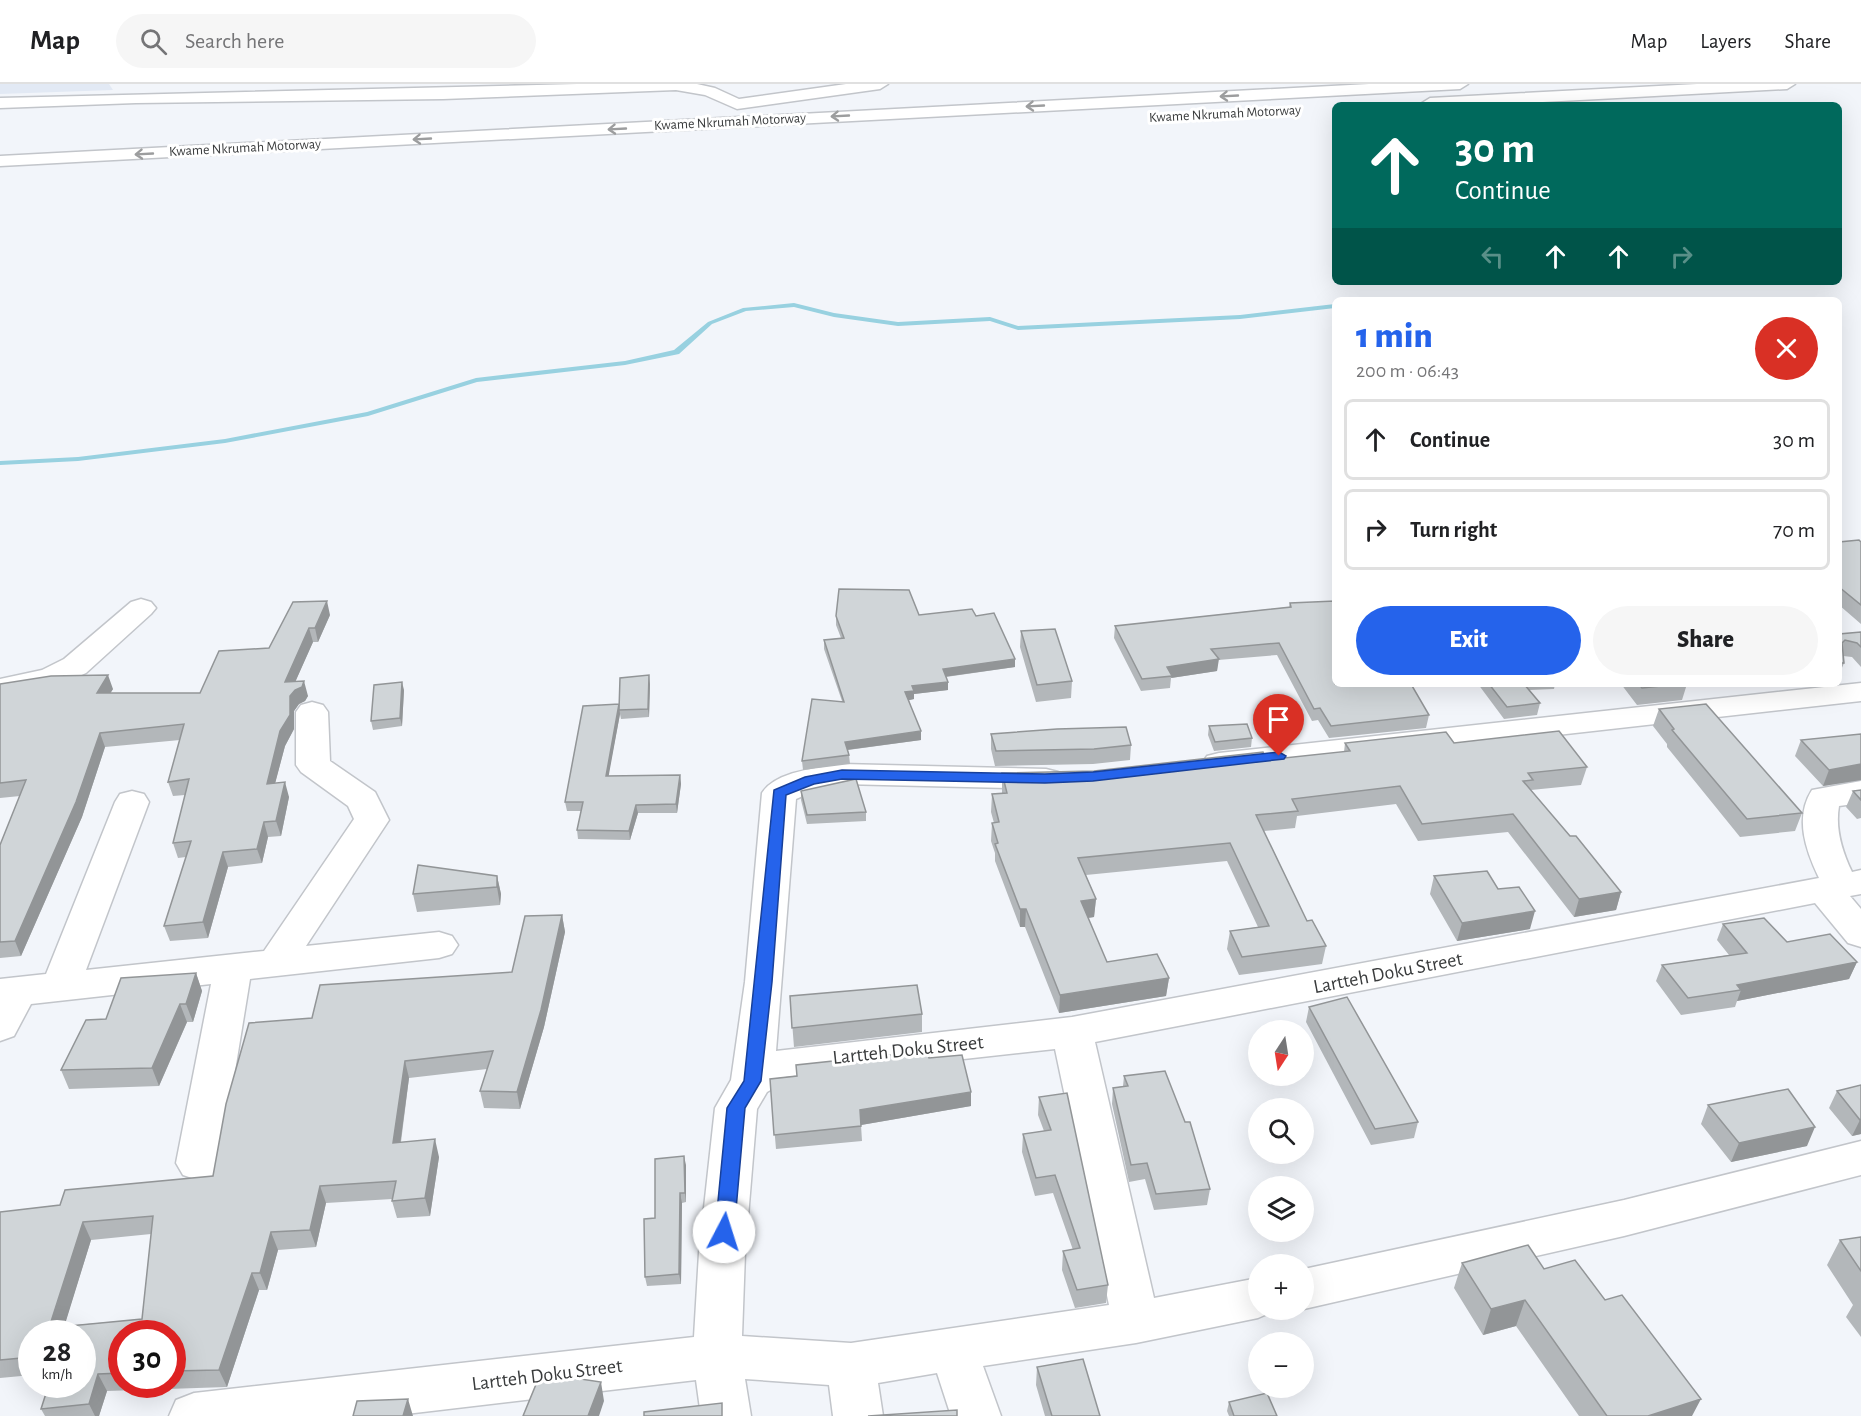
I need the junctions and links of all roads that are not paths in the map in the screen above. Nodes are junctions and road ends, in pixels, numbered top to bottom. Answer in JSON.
{"nodes":[{"id":1,"x":880,"y":84,"type":"edge"},
{"id":2,"x":1460,"y":84,"type":"edge"},
{"id":3,"x":1787,"y":84,"type":"edge"},
{"id":4,"x":133,"y":91,"type":"edge"},
{"id":5,"x":1450,"y":102,"type":"edge"},
{"id":6,"x":0,"y":104,"type":"edge"},
{"id":7,"x":737,"y":104,"type":"junction"},
{"id":8,"x":717,"y":123,"type":"junction"},
{"id":9,"x":0,"y":161,"type":"edge"},
{"id":10,"x":141,"y":608,"type":"dead end"},
{"id":11,"x":1842,"y":669,"type":"edge"},
{"id":12,"x":0,"y":687,"type":"edge"},
{"id":13,"x":1861,"y":687,"type":"edge"},
{"id":14,"x":1861,"y":692,"type":"edge"},
{"id":15,"x":312,"y":712,"type":"dead end"},
{"id":16,"x":1187,"y":766,"type":"edge"},
{"id":17,"x":1081,"y":777,"type":"edge"},
{"id":18,"x":1861,"y":792,"type":"edge"},
{"id":19,"x":132,"y":802,"type":"dead end"},
{"id":20,"x":1842,"y":885,"type":"edge"},
{"id":21,"x":1861,"y":934,"type":"edge"},
{"id":22,"x":439,"y":945,"type":"dead end"},
{"id":23,"x":276,"y":963,"type":"junction"},
{"id":24,"x":233,"y":968,"type":"junction"},
{"id":25,"x":60,"y":987,"type":"junction"},
{"id":26,"x":9,"y":992,"type":"edge"},
{"id":27,"x":0,"y":1026,"type":"edge"},
{"id":28,"x":1072,"y":1032,"type":"junction"},
{"id":29,"x":752,"y":1081,"type":"junction"},
{"id":30,"x":1861,"y":1158,"type":"edge"},
{"id":31,"x":198,"y":1163,"type":"dead end"},
{"id":32,"x":1314,"y":1287,"type":"edge"},
{"id":33,"x":1248,"y":1300,"type":"edge"},
{"id":34,"x":1136,"y":1322,"type":"junction"},
{"id":35,"x":953,"y":1349,"type":"junction"},
{"id":36,"x":717,"y":1356,"type":"junction"},
{"id":37,"x":851,"y":1365,"type":"junction"},
{"id":38,"x":194,"y":1416,"type":"edge"},
{"id":39,"x":726,"y":1416,"type":"edge"},
{"id":40,"x":858,"y":1416,"type":"edge"},
{"id":41,"x":976,"y":1416,"type":"edge"}],
"edges":[{"from":1,"to":7,"type":"main road"},
{"from":2,"to":8,"type":"main road","name":"Kwame Nkrumah Motorway","one_way":true},
{"from":3,"to":5,"type":"main road"},
{"from":4,"to":6,"type":"main road"},
{"from":4,"to":7,"type":"main road"},
{"from":7,"to":8,"type":"main road"},
{"from":8,"to":9,"type":"main road","name":"Kwame Nkrumah Motorway","one_way":true},
{"from":10,"to":12,"type":"main road"},
{"from":11,"to":13,"type":"main road"},
{"from":14,"to":16,"type":"main road"},
{"from":15,"to":23,"type":"main road"},
{"from":17,"to":29,"type":"main road"},
{"from":18,"to":20,"type":"main road"},
{"from":19,"to":25,"type":"main road"},
{"from":20,"to":21,"type":"main road"},
{"from":20,"to":28,"type":"main road","name":"Lartteh Doku Street"},
{"from":22,"to":23,"type":"main road"},
{"from":23,"to":24,"type":"main road"},
{"from":24,"to":25,"type":"main road"},
{"from":24,"to":31,"type":"main road"},
{"from":25,"to":26,"type":"main road"},
{"from":26,"to":27,"type":"main road"},
{"from":28,"to":29,"type":"main road","name":"Lartteh Doku Street"},
{"from":28,"to":34,"type":"main road"},
{"from":29,"to":36,"type":"main road"},
{"from":30,"to":32,"type":"main road"},
{"from":33,"to":34,"type":"main road","name":"Lartteh Doku Street"},
{"from":34,"to":35,"type":"main road","name":"Lartteh Doku Street"},
{"from":35,"to":37,"type":"main road","name":"Lartteh Doku Street"},
{"from":35,"to":41,"type":"main road"},
{"from":36,"to":37,"type":"main road","name":"Lartteh Doku Street"},
{"from":36,"to":38,"type":"main road","name":"Lartteh Doku Street"},
{"from":36,"to":39,"type":"main road"},
{"from":37,"to":40,"type":"main road"}]}
